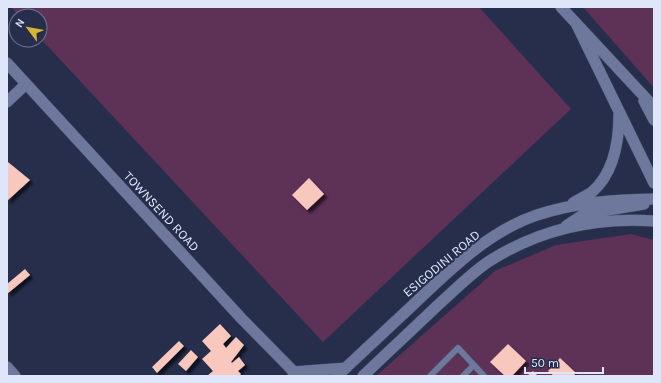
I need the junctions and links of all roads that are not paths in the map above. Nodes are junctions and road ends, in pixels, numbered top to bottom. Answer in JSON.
{"nodes":[{"id":1,"x":561,"y":7,"type":"edge"},
{"id":2,"x":576,"y":23,"type":"junction"},
{"id":3,"x":7,"y":64,"type":"edge"},
{"id":4,"x":26,"y":84,"type":"junction"},
{"id":5,"x":640,"y":93,"type":"junction"},
{"id":6,"x":7,"y":102,"type":"edge"},
{"id":7,"x":654,"y":107,"type":"edge"},
{"id":8,"x":619,"y":110,"type":"junction"},
{"id":9,"x":654,"y":120,"type":"edge"},
{"id":10,"x":654,"y":183,"type":"edge"},
{"id":11,"x":654,"y":200,"type":"edge"},
{"id":12,"x":566,"y":207,"type":"junction"},
{"id":13,"x":654,"y":221,"type":"edge"},
{"id":14,"x":564,"y":227,"type":"junction"},
{"id":15,"x":474,"y":365,"type":"junction"},
{"id":16,"x":7,"y":367,"type":"edge"},
{"id":17,"x":342,"y":372,"type":"edge"},
{"id":18,"x":295,"y":374,"type":"edge"},
{"id":19,"x":15,"y":376,"type":"edge"},
{"id":20,"x":363,"y":376,"type":"edge"},
{"id":21,"x":430,"y":376,"type":"edge"},
{"id":22,"x":463,"y":376,"type":"edge"},
{"id":23,"x":484,"y":376,"type":"edge"}],
"edges":[{"from":1,"to":2,"type":"main road"},
{"from":2,"to":5,"type":"main road"},
{"from":2,"to":8,"type":"main road"},
{"from":3,"to":4,"type":"main road","name":"TOWNSEND ROAD"},
{"from":4,"to":6,"type":"main road"},
{"from":4,"to":18,"type":"main road","name":"TOWNSEND ROAD"},
{"from":5,"to":7,"type":"main road"},
{"from":5,"to":9,"type":"main road"},
{"from":8,"to":10,"type":"main road"},
{"from":8,"to":12,"type":"main road"},
{"from":11,"to":12,"type":"main road","name":"ESIGODINI ROAD"},
{"from":11,"to":14,"type":"main road"},
{"from":12,"to":17,"type":"main road","name":"ESIGODINI ROAD"},
{"from":13,"to":14,"type":"main road"},
{"from":14,"to":20,"type":"main road"},
{"from":15,"to":21,"type":"lane"},
{"from":15,"to":22,"type":"lane"},
{"from":15,"to":23,"type":"lane"},
{"from":16,"to":19,"type":"main road"},
{"from":17,"to":18,"type":"main road"}]}
